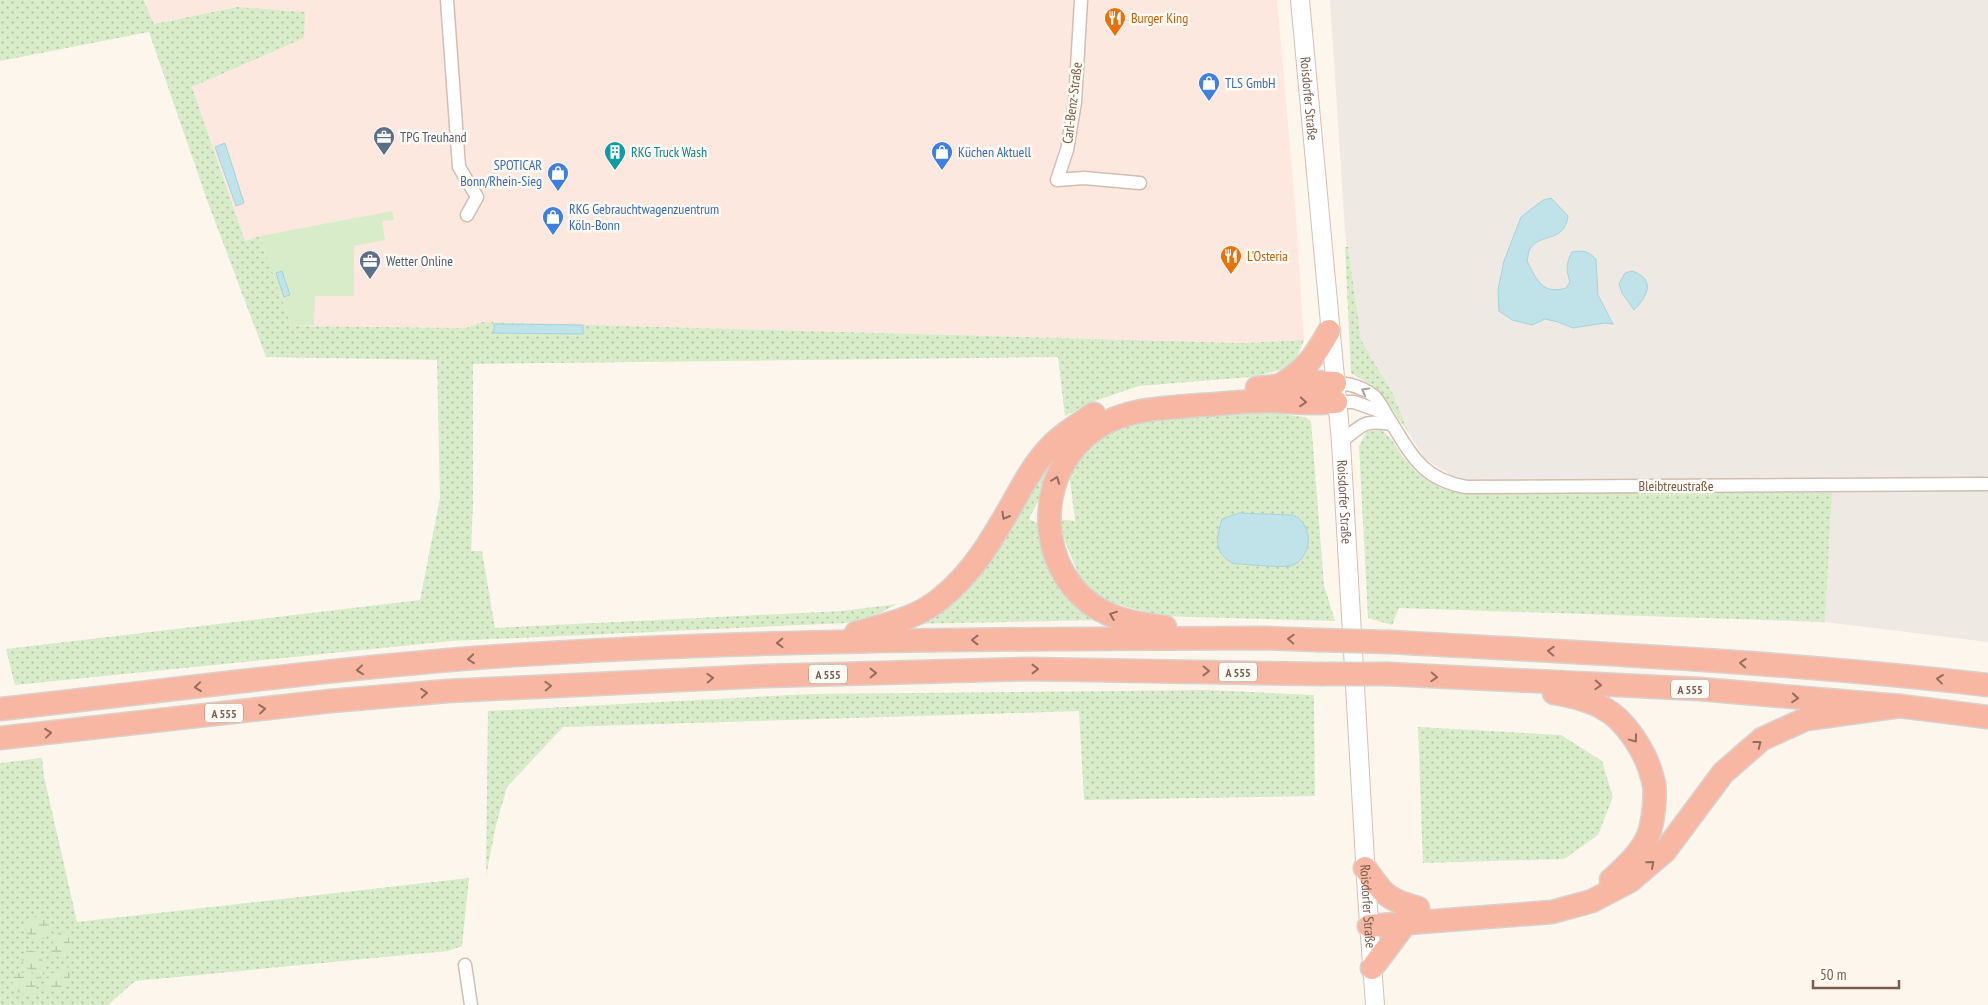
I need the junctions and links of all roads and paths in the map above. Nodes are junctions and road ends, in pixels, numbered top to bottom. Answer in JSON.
{"nodes":[{"id":1,"x":447,"y":0,"type":"edge"},
{"id":2,"x":1082,"y":0,"type":"edge"},
{"id":3,"x":1300,"y":0,"type":"edge"},
{"id":4,"x":1140,"y":183,"type":"dead end"},
{"id":5,"x":467,"y":216,"type":"dead end"},
{"id":6,"x":1329,"y":331,"type":"junction"},
{"id":7,"x":1277,"y":386,"type":"junction"},
{"id":8,"x":1335,"y":392,"type":"junction"},
{"id":9,"x":1389,"y":418,"type":"junction"},
{"id":10,"x":1341,"y":442,"type":"junction"},
{"id":11,"x":1988,"y":484,"type":"edge"},
{"id":12,"x":1265,"y":638,"type":"junction"},
{"id":13,"x":828,"y":641,"type":"junction"},
{"id":14,"x":1480,"y":679,"type":"junction"},
{"id":15,"x":1988,"y":685,"type":"edge"},
{"id":16,"x":1900,"y":706,"type":"junction"},
{"id":17,"x":0,"y":710,"type":"edge"},
{"id":18,"x":1988,"y":717,"type":"edge"},
{"id":19,"x":0,"y":738,"type":"edge"},
{"id":20,"x":1365,"y":868,"type":"junction"},
{"id":21,"x":1412,"y":916,"type":"junction"},
{"id":22,"x":1369,"y":920,"type":"junction"},
{"id":23,"x":465,"y":966,"type":"dead end"},
{"id":24,"x":1372,"y":968,"type":"junction"},
{"id":25,"x":472,"y":1005,"type":"edge"},
{"id":26,"x":1375,"y":1005,"type":"edge"}],
"edges":[{"from":1,"to":5,"type":"street"},
{"from":2,"to":4,"type":"street","name":"Carl-Benz-Straße"},
{"from":3,"to":6,"type":"main road","name":"Roisdorfer Straße"},
{"from":6,"to":7,"type":"highway"},
{"from":6,"to":8,"type":"main road","name":"Roisdorfer Straße"},
{"from":7,"to":8,"type":"highway"},
{"from":7,"to":13,"type":"highway","one_way":true},
{"from":8,"to":9,"type":"street"},
{"from":9,"to":8,"type":"street","name":"Bleibtreustraße","one_way":true},
{"from":8,"to":10,"type":"main road","name":"Roisdorfer Straße"},
{"from":12,"to":8,"type":"highway","one_way":true},
{"from":9,"to":10,"type":"street"},
{"from":9,"to":11,"type":"street","name":"Bleibtreustraße"},
{"from":10,"to":20,"type":"main road","name":"Roisdorfer Straße"},
{"from":12,"to":13,"type":"highway","number":"A 555","one_way":true},
{"from":15,"to":12,"type":"highway","number":"A 555","one_way":true,"bridge":true},
{"from":13,"to":17,"type":"highway","number":"A 555","one_way":true},
{"from":14,"to":16,"type":"highway","number":"A 555","one_way":true},
{"from":19,"to":14,"type":"highway","number":"A 555","one_way":true,"bridge":true},
{"from":14,"to":21,"type":"highway","one_way":true},
{"from":16,"to":18,"type":"highway","number":"A 555"},
{"from":21,"to":16,"type":"highway","one_way":true},
{"from":20,"to":21,"type":"highway"},
{"from":20,"to":22,"type":"main road","name":"Roisdorfer Straße"},
{"from":21,"to":22,"type":"highway"},
{"from":21,"to":24,"type":"highway"},
{"from":22,"to":24,"type":"main road","name":"Roisdorfer Straße"},
{"from":23,"to":25,"type":"street"},
{"from":24,"to":26,"type":"main road","name":"Roisdorfer Straße"}]}
